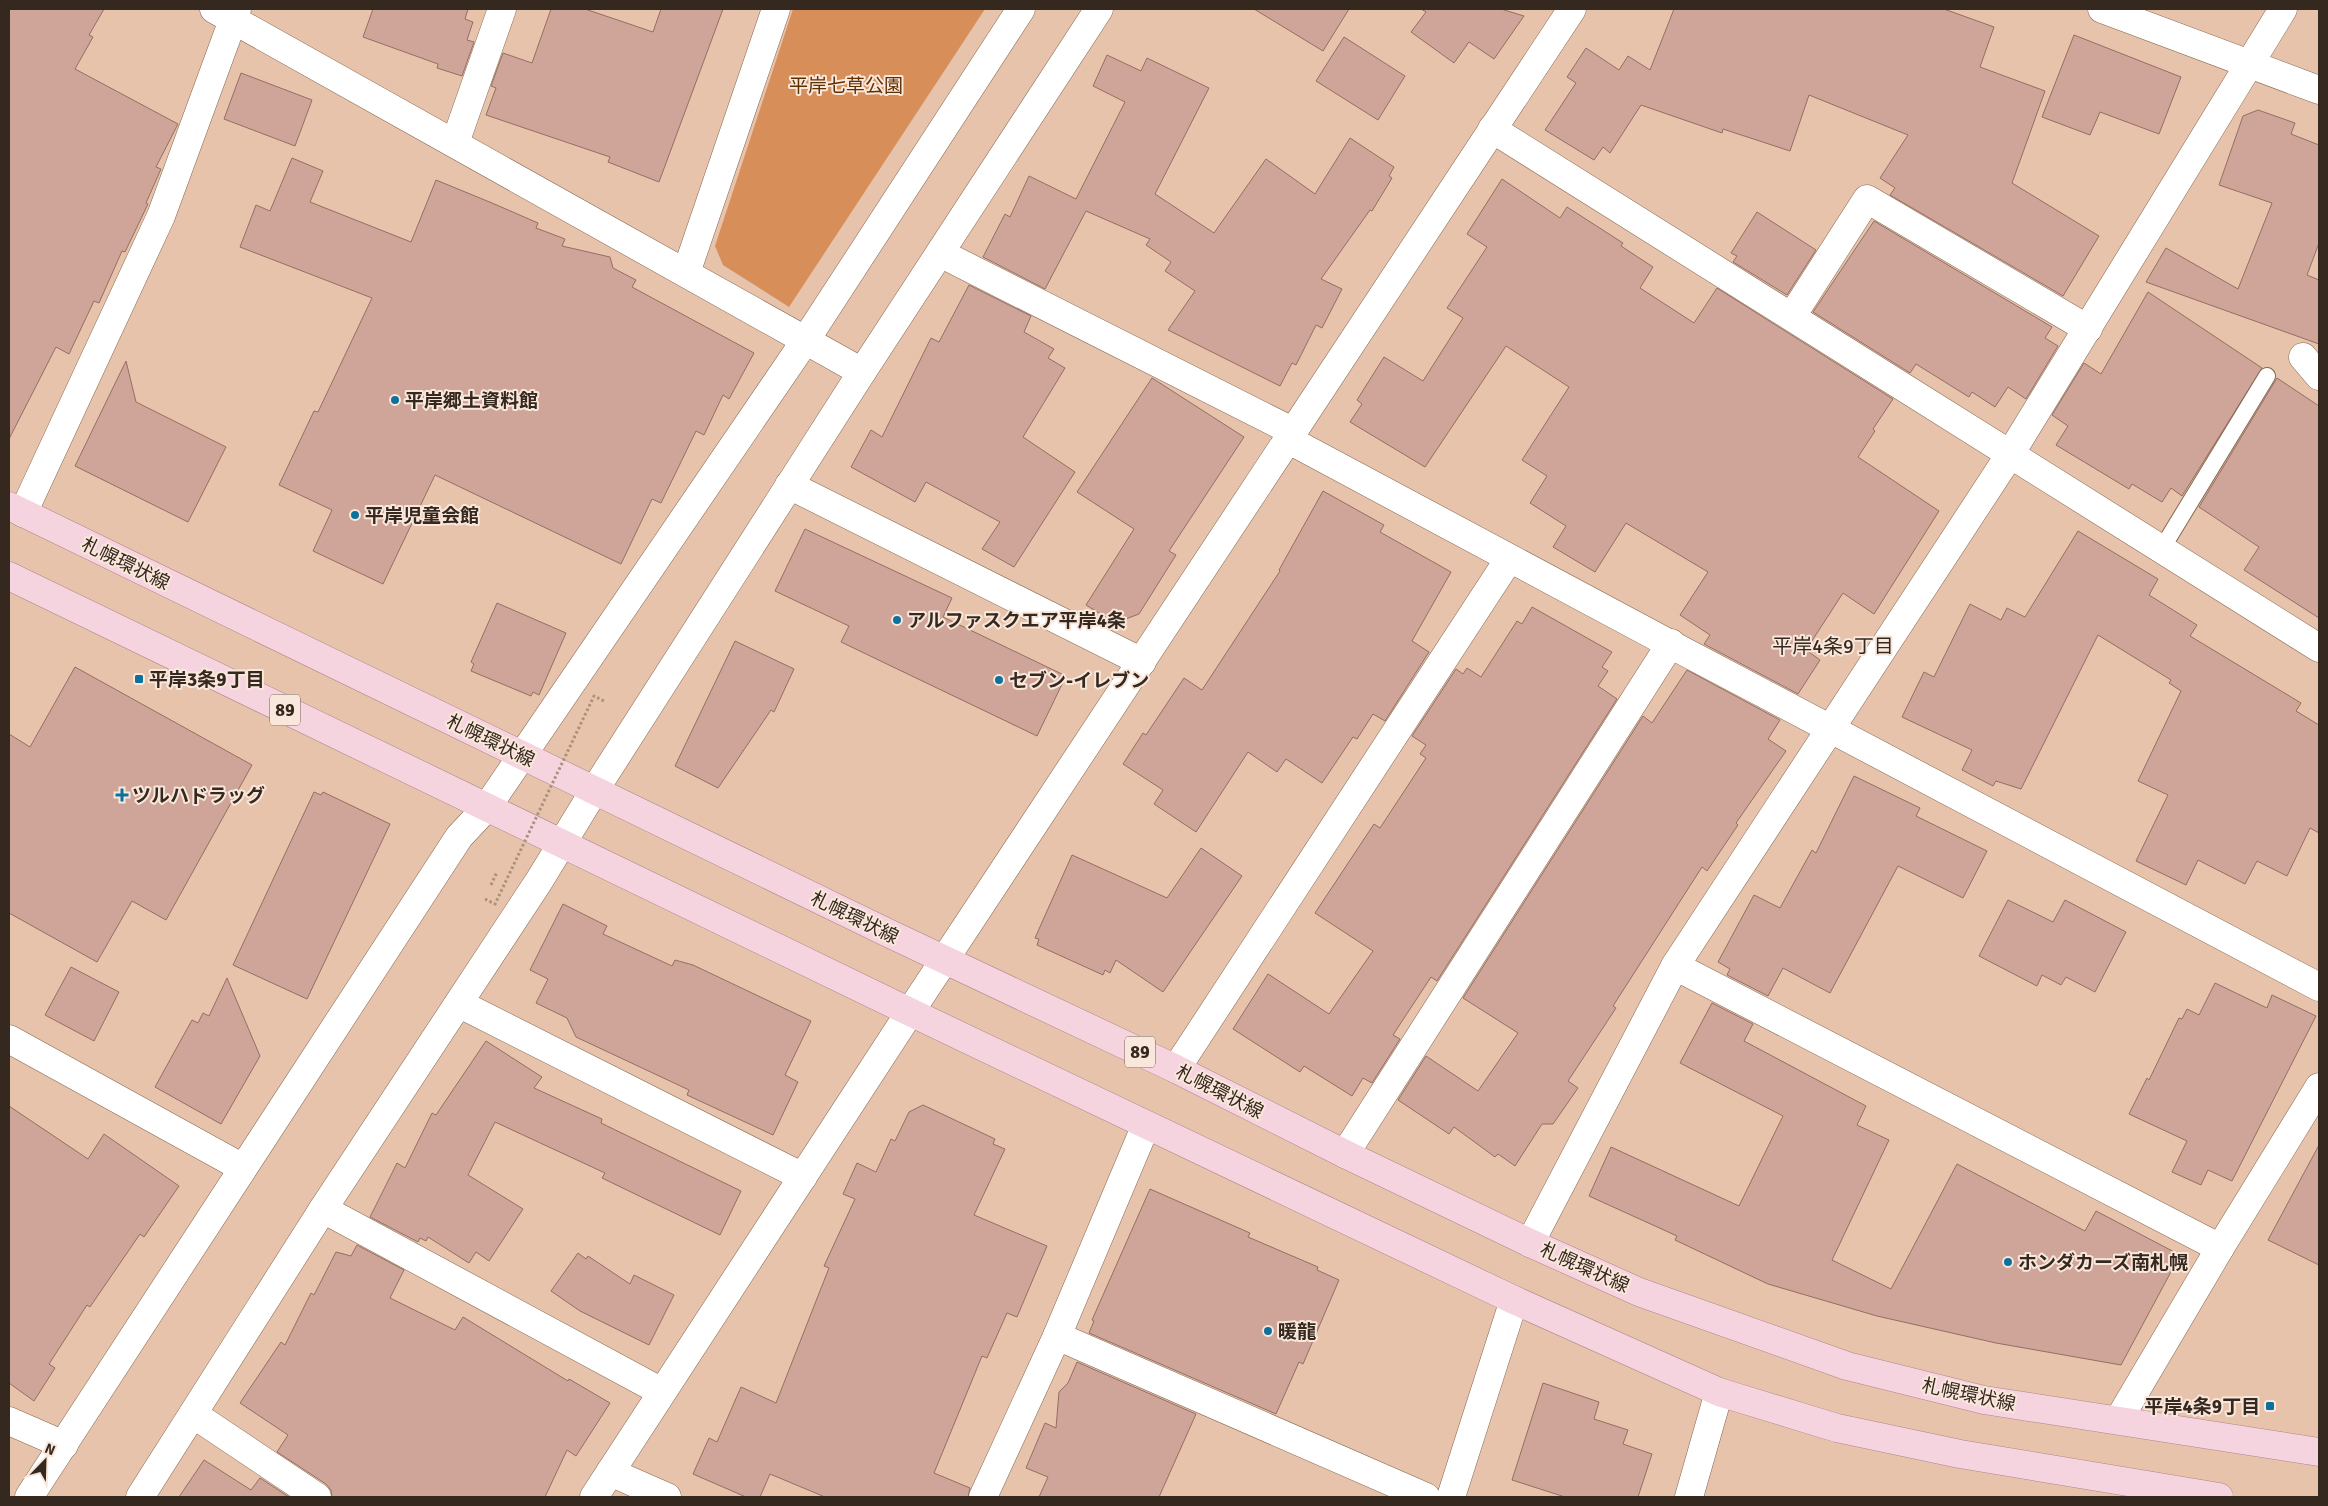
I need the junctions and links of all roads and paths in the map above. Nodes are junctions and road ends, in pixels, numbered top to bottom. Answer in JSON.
{"nodes":[{"id":1,"x":502,"y":9,"type":"edge"},
{"id":2,"x":776,"y":9,"type":"edge"},
{"id":3,"x":1021,"y":9,"type":"edge"},
{"id":4,"x":1099,"y":9,"type":"edge"},
{"id":5,"x":1572,"y":9,"type":"edge"},
{"id":6,"x":2102,"y":9,"type":"edge"},
{"id":7,"x":2283,"y":9,"type":"edge"},
{"id":8,"x":229,"y":12,"type":"edge"},
{"id":9,"x":2250,"y":64,"type":"junction"},
{"id":10,"x":2319,"y":90,"type":"edge"},
{"id":11,"x":1492,"y":128,"type":"junction"},
{"id":12,"x":455,"y":143,"type":"junction"},
{"id":13,"x":940,"y":253,"type":"junction"},
{"id":14,"x":686,"y":273,"type":"junction"},
{"id":15,"x":1792,"y":316,"type":"junction"},
{"id":16,"x":2088,"y":329,"type":"junction"},
{"id":17,"x":805,"y":341,"type":"junction"},
{"id":18,"x":862,"y":372,"type":"junction"},
{"id":19,"x":2266,"y":376,"type":"dead end"},
{"id":20,"x":1292,"y":436,"type":"junction"},
{"id":21,"x":2009,"y":456,"type":"junction"},
{"id":22,"x":790,"y":485,"type":"junction"},
{"id":23,"x":16,"y":510,"type":"edge"},
{"id":24,"x":2161,"y":550,"type":"junction"},
{"id":25,"x":1509,"y":560,"type":"junction"},
{"id":26,"x":9,"y":576,"type":"edge"},
{"id":27,"x":1671,"y":643,"type":"junction"},
{"id":28,"x":2319,"y":648,"type":"edge"},
{"id":29,"x":1142,"y":662,"type":"junction"},
{"id":30,"x":604,"y":701,"type":"dead end"},
{"id":31,"x":1831,"y":729,"type":"junction"},
{"id":32,"x":523,"y":755,"type":"junction"},
{"id":33,"x":594,"y":791,"type":"junction"},
{"id":34,"x":487,"y":807,"type":"junction"},
{"id":35,"x":562,"y":844,"type":"junction"},
{"id":36,"x":485,"y":899,"type":"dead end"},
{"id":37,"x":945,"y":960,"type":"junction"},
{"id":38,"x":1675,"y":966,"type":"junction"},
{"id":39,"x":2319,"y":987,"type":"edge"},
{"id":40,"x":460,"y":1004,"type":"junction"},
{"id":41,"x":910,"y":1012,"type":"junction"},
{"id":42,"x":9,"y":1040,"type":"edge"},
{"id":43,"x":1176,"y":1069,"type":"junction"},
{"id":44,"x":2319,"y":1087,"type":"edge"},
{"id":45,"x":1146,"y":1125,"type":"junction"},
{"id":46,"x":1345,"y":1154,"type":"junction"},
{"id":47,"x":242,"y":1168,"type":"junction"},
{"id":48,"x":803,"y":1177,"type":"junction"},
{"id":49,"x":323,"y":1209,"type":"junction"},
{"id":50,"x":1530,"y":1243,"type":"junction"},
{"id":51,"x":2220,"y":1248,"type":"junction"},
{"id":52,"x":1514,"y":1300,"type":"junction"},
{"id":53,"x":1057,"y":1336,"type":"junction"},
{"id":54,"x":662,"y":1392,"type":"junction"},
{"id":55,"x":1719,"y":1392,"type":"junction"},
{"id":56,"x":193,"y":1414,"type":"junction"},
{"id":57,"x":2119,"y":1419,"type":"junction"},
{"id":58,"x":9,"y":1421,"type":"edge"},
{"id":59,"x":64,"y":1445,"type":"junction"},
{"id":60,"x":2319,"y":1452,"type":"edge"},
{"id":61,"x":610,"y":1472,"type":"junction"},
{"id":62,"x":30,"y":1497,"type":"edge"},
{"id":63,"x":140,"y":1497,"type":"edge"},
{"id":64,"x":317,"y":1497,"type":"edge"},
{"id":65,"x":594,"y":1497,"type":"edge"},
{"id":66,"x":667,"y":1497,"type":"edge"},
{"id":67,"x":983,"y":1497,"type":"edge"},
{"id":68,"x":1426,"y":1497,"type":"edge"},
{"id":69,"x":1451,"y":1497,"type":"edge"},
{"id":70,"x":1689,"y":1497,"type":"edge"},
{"id":71,"x":2219,"y":1497,"type":"edge"}],
"edges":[{"from":1,"to":12,"type":"street"},
{"from":2,"to":14,"type":"street"},
{"from":3,"to":17,"type":"street"},
{"from":4,"to":13,"type":"street"},
{"from":5,"to":11,"type":"street"},
{"from":6,"to":9,"type":"street"},
{"from":7,"to":9,"type":"street"},
{"from":8,"to":12,"type":"street"},
{"from":8,"to":23,"type":"street"},
{"from":9,"to":10,"type":"street"},
{"from":9,"to":16,"type":"street"},
{"from":11,"to":15,"type":"street"},
{"from":11,"to":20,"type":"street"},
{"from":12,"to":14,"type":"street"},
{"from":13,"to":18,"type":"street"},
{"from":13,"to":20,"type":"street"},
{"from":14,"to":17,"type":"street"},
{"from":15,"to":16,"type":"street"},
{"from":15,"to":21,"type":"street"},
{"from":16,"to":21,"type":"street"},
{"from":17,"to":18,"type":"street"},
{"from":17,"to":32,"type":"street"},
{"from":18,"to":22,"type":"street"},
{"from":19,"to":24,"type":"lane"},
{"from":20,"to":25,"type":"street"},
{"from":20,"to":29,"type":"street"},
{"from":21,"to":24,"type":"street"},
{"from":21,"to":31,"type":"street"},
{"from":22,"to":29,"type":"street"},
{"from":22,"to":33,"type":"street"},
{"from":23,"to":32,"type":"main road","name":"札幌環状線","number":"89"},
{"from":24,"to":28,"type":"street"},
{"from":25,"to":27,"type":"street"},
{"from":25,"to":43,"type":"street"},
{"from":26,"to":34,"type":"main road","number":"89"},
{"from":27,"to":31,"type":"street"},
{"from":27,"to":46,"type":"street"},
{"from":29,"to":37,"type":"street"},
{"from":30,"to":36,"type":"path","bridge":true},
{"from":31,"to":38,"type":"street"},
{"from":31,"to":39,"type":"street"},
{"from":32,"to":33,"type":"main road","name":"札幌環状線","number":"89"},
{"from":32,"to":34,"type":"street"},
{"from":33,"to":35,"type":"street"},
{"from":33,"to":37,"type":"main road","name":"札幌環状線","number":"89"},
{"from":34,"to":35,"type":"main road","number":"89"},
{"from":34,"to":47,"type":"street"},
{"from":35,"to":40,"type":"street"},
{"from":35,"to":41,"type":"main road","number":"89"},
{"from":37,"to":41,"type":"street"},
{"from":37,"to":43,"type":"main road","name":"札幌環状線","number":"89"},
{"from":38,"to":50,"type":"street"},
{"from":38,"to":51,"type":"street"},
{"from":40,"to":48,"type":"street"},
{"from":40,"to":49,"type":"street"},
{"from":41,"to":45,"type":"main road","number":"89"},
{"from":41,"to":48,"type":"street"},
{"from":42,"to":47,"type":"street"},
{"from":43,"to":46,"type":"main road","name":"札幌環状線","number":"89"},
{"from":44,"to":51,"type":"street"},
{"from":45,"to":52,"type":"main road","number":"89"},
{"from":45,"to":53,"type":"street"},
{"from":46,"to":50,"type":"main road","name":"札幌環状線","number":"89"},
{"from":47,"to":59,"type":"street"},
{"from":48,"to":54,"type":"street"},
{"from":49,"to":54,"type":"street"},
{"from":49,"to":56,"type":"street"},
{"from":50,"to":57,"type":"main road","name":"札幌環状線","number":"89"},
{"from":51,"to":57,"type":"street"},
{"from":52,"to":55,"type":"main road","number":"89"},
{"from":52,"to":69,"type":"street"},
{"from":53,"to":67,"type":"street"},
{"from":53,"to":68,"type":"street"},
{"from":54,"to":61,"type":"street"},
{"from":55,"to":70,"type":"street"},
{"from":55,"to":71,"type":"main road","number":"89"},
{"from":56,"to":63,"type":"street"},
{"from":56,"to":64,"type":"street"},
{"from":57,"to":60,"type":"main road","name":"札幌環状線","number":"89"},
{"from":58,"to":59,"type":"street"},
{"from":59,"to":62,"type":"street"},
{"from":61,"to":65,"type":"street"},
{"from":61,"to":66,"type":"street"}]}
